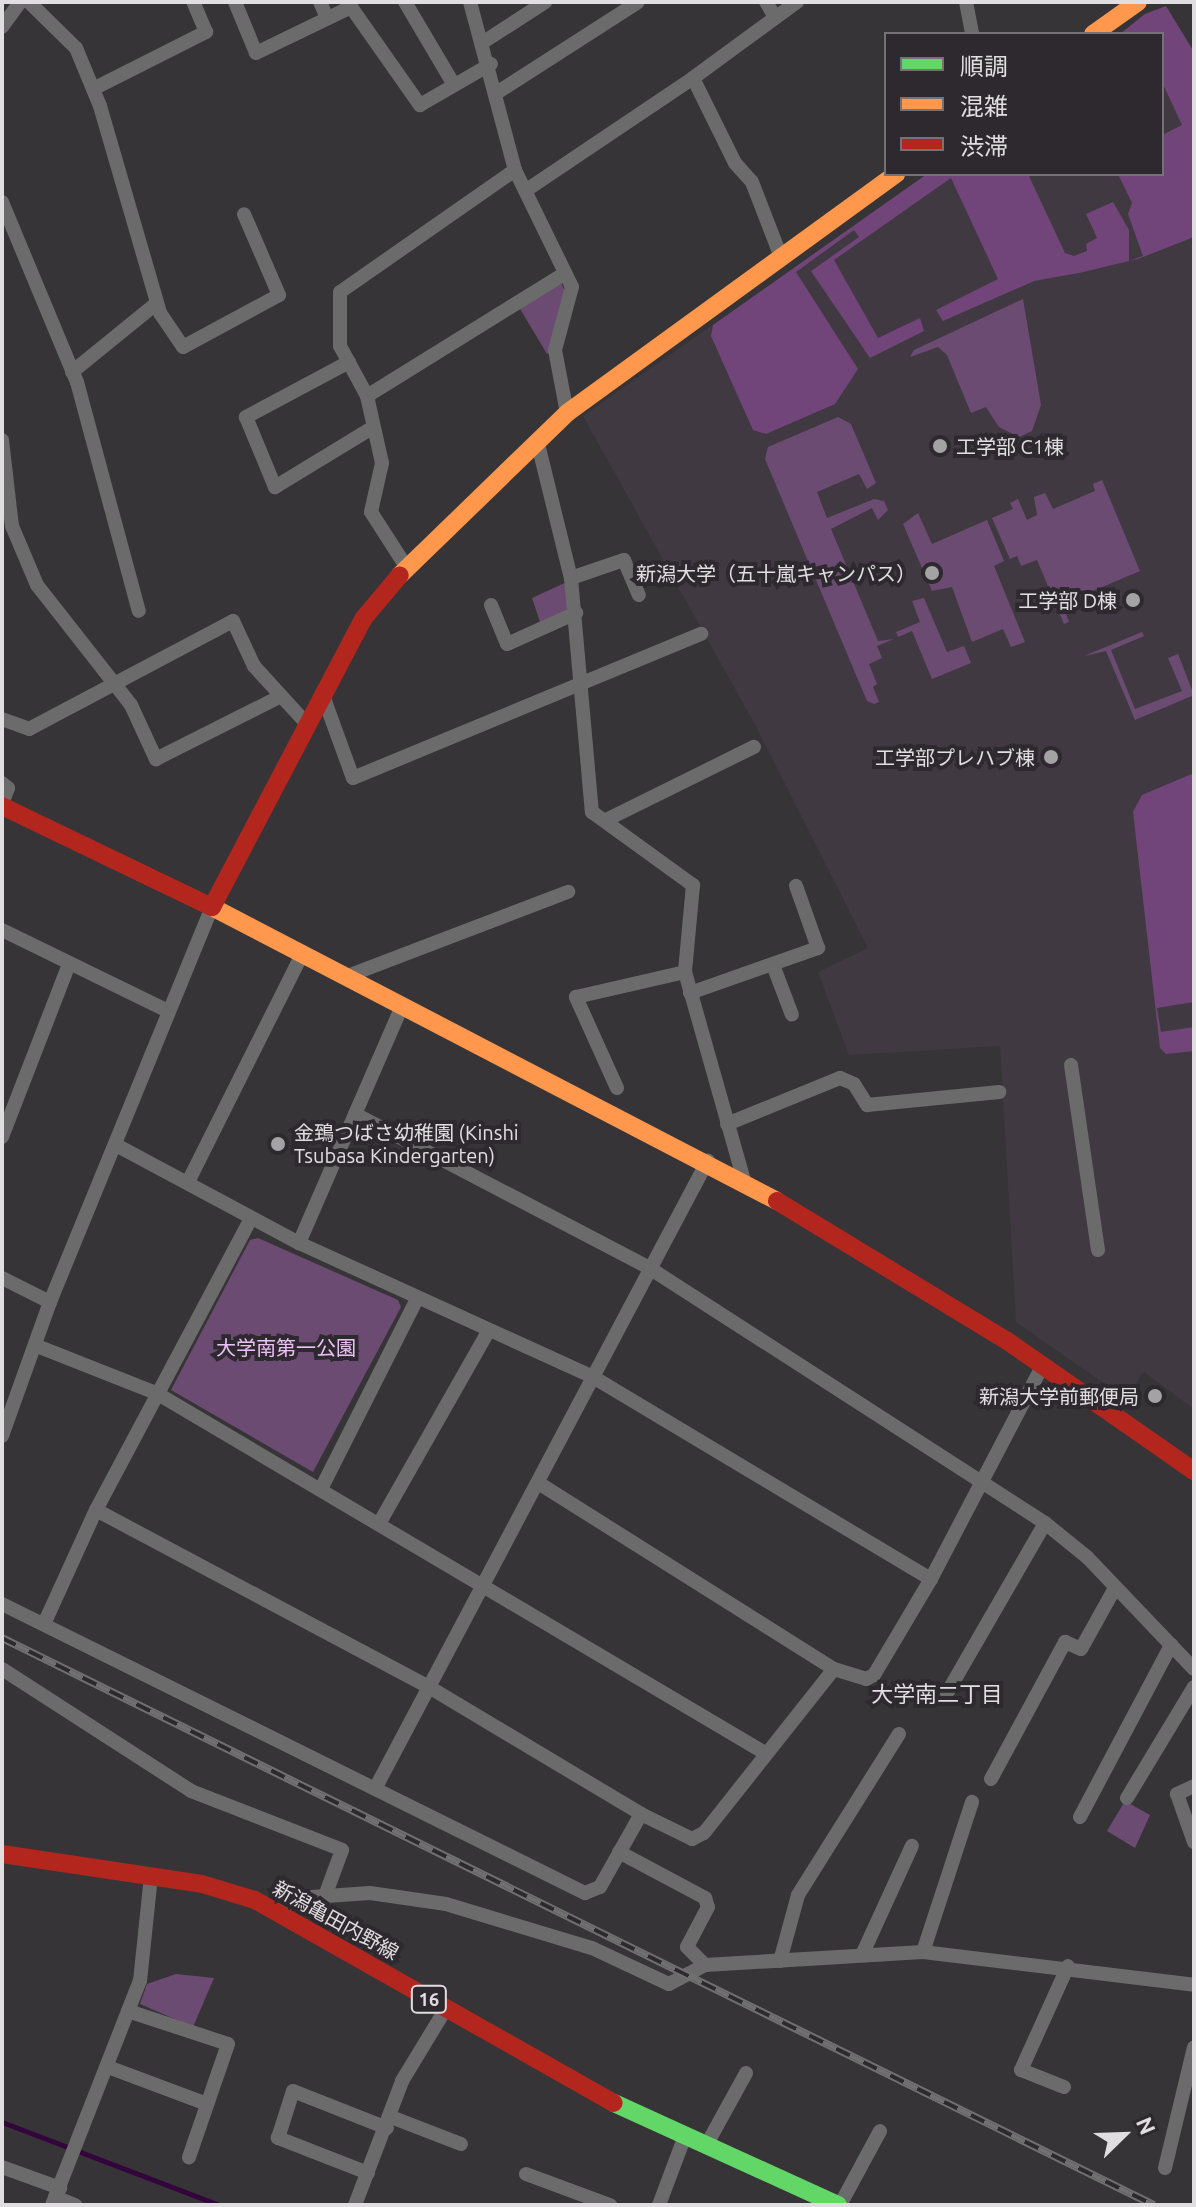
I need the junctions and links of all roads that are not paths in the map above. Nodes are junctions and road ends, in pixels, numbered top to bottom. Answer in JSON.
{"nodes":[{"id":1,"x":20,"y":2,"type":"edge"},
{"id":2,"x":29,"y":2,"type":"edge"},
{"id":3,"x":193,"y":2,"type":"edge"},
{"id":4,"x":235,"y":2,"type":"edge"},
{"id":5,"x":320,"y":2,"type":"edge"},
{"id":6,"x":405,"y":2,"type":"edge"},
{"id":7,"x":470,"y":2,"type":"edge"},
{"id":8,"x":545,"y":2,"type":"edge"},
{"id":9,"x":638,"y":2,"type":"edge"},
{"id":10,"x":766,"y":2,"type":"edge"},
{"id":11,"x":797,"y":2,"type":"edge"},
{"id":12,"x":966,"y":2,"type":"edge"},
{"id":13,"x":1138,"y":2,"type":"edge"},
{"id":14,"x":355,"y":4,"type":"edge"},
{"id":15,"x":775,"y":17,"type":"junction"},
{"id":16,"x":327,"y":18,"type":"junction"},
{"id":17,"x":2,"y":27,"type":"edge"},
{"id":18,"x":972,"y":32,"type":"edge"},
{"id":19,"x":1096,"y":32,"type":"edge"},
{"id":20,"x":485,"y":41,"type":"junction"},
{"id":21,"x":491,"y":64,"type":"junction"},
{"id":22,"x":693,"y":78,"type":"junction"},
{"id":23,"x":454,"y":85,"type":"junction"},
{"id":24,"x":93,"y":89,"type":"junction"},
{"id":25,"x":498,"y":92,"type":"junction"},
{"id":26,"x":515,"y":170,"type":"junction"},
{"id":27,"x":893,"y":176,"type":"edge"},
{"id":28,"x":528,"y":189,"type":"junction"},
{"id":29,"x":2,"y":202,"type":"edge"},
{"id":30,"x":244,"y":214,"type":"dead end"},
{"id":31,"x":781,"y":257,"type":"junction"},
{"id":32,"x":565,"y":273,"type":"junction"},
{"id":33,"x":157,"y":303,"type":"junction"},
{"id":34,"x":349,"y":362,"type":"junction"},
{"id":35,"x":72,"y":372,"type":"junction"},
{"id":36,"x":367,"y":396,"type":"junction"},
{"id":37,"x":567,"y":413,"type":"junction"},
{"id":38,"x":372,"y":428,"type":"junction"},
{"id":39,"x":2,"y":440,"type":"edge"},
{"id":40,"x":537,"y":440,"type":"junction"},
{"id":41,"x":4,"y":488,"type":"edge"},
{"id":42,"x":407,"y":568,"type":"junction"},
{"id":43,"x":571,"y":578,"type":"junction"},
{"id":44,"x":639,"y":595,"type":"dead end"},
{"id":45,"x":491,"y":605,"type":"dead end"},
{"id":46,"x":139,"y":611,"type":"dead end"},
{"id":47,"x":576,"y":613,"type":"junction"},
{"id":48,"x":701,"y":634,"type":"dead end"},
{"id":49,"x":114,"y":685,"type":"junction"},
{"id":50,"x":581,"y":688,"type":"junction"},
{"id":51,"x":322,"y":692,"type":"junction"},
{"id":52,"x":281,"y":696,"type":"junction"},
{"id":53,"x":2,"y":719,"type":"edge"},
{"id":54,"x":306,"y":723,"type":"junction"},
{"id":55,"x":754,"y":747,"type":"dead end"},
{"id":56,"x":2,"y":783,"type":"edge"},
{"id":57,"x":2,"y":805,"type":"edge"},
{"id":58,"x":606,"y":820,"type":"junction"},
{"id":59,"x":796,"y":886,"type":"dead end"},
{"id":60,"x":568,"y":892,"type":"dead end"},
{"id":61,"x":212,"y":907,"type":"junction"},
{"id":62,"x":2,"y":930,"type":"edge"},
{"id":63,"x":301,"y":956,"type":"junction"},
{"id":64,"x":69,"y":964,"type":"junction"},
{"id":65,"x":773,"y":965,"type":"junction"},
{"id":66,"x":685,"y":972,"type":"junction"},
{"id":67,"x":345,"y":977,"type":"junction"},
{"id":68,"x":690,"y":993,"type":"junction"},
{"id":69,"x":402,"y":1006,"type":"junction"},
{"id":70,"x":168,"y":1011,"type":"junction"},
{"id":71,"x":792,"y":1015,"type":"dead end"},
{"id":72,"x":1071,"y":1065,"type":"dead end"},
{"id":73,"x":617,"y":1088,"type":"dead end"},
{"id":74,"x":999,"y":1092,"type":"dead end"},
{"id":75,"x":9,"y":1104,"type":"edge"},
{"id":76,"x":355,"y":1114,"type":"junction"},
{"id":77,"x":727,"y":1124,"type":"junction"},
{"id":78,"x":2,"y":1137,"type":"edge"},
{"id":79,"x":116,"y":1145,"type":"junction"},
{"id":80,"x":708,"y":1160,"type":"junction"},
{"id":81,"x":744,"y":1181,"type":"junction"},
{"id":82,"x":188,"y":1182,"type":"junction"},
{"id":83,"x":251,"y":1219,"type":"junction"},
{"id":84,"x":299,"y":1243,"type":"junction"},
{"id":85,"x":1098,"y":1250,"type":"dead end"},
{"id":86,"x":651,"y":1269,"type":"junction"},
{"id":87,"x":2,"y":1278,"type":"edge"},
{"id":88,"x":417,"y":1299,"type":"junction"},
{"id":89,"x":50,"y":1302,"type":"junction"},
{"id":90,"x":488,"y":1332,"type":"junction"},
{"id":91,"x":37,"y":1346,"type":"junction"},
{"id":92,"x":1043,"y":1365,"type":"junction"},
{"id":93,"x":593,"y":1377,"type":"junction"},
{"id":94,"x":158,"y":1394,"type":"junction"},
{"id":95,"x":2,"y":1436,"type":"edge"},
{"id":96,"x":1194,"y":1471,"type":"edge"},
{"id":97,"x":540,"y":1484,"type":"junction"},
{"id":98,"x":984,"y":1484,"type":"junction"},
{"id":99,"x":322,"y":1487,"type":"junction"},
{"id":100,"x":96,"y":1510,"type":"junction"},
{"id":101,"x":380,"y":1522,"type":"junction"},
{"id":102,"x":1045,"y":1523,"type":"junction"},
{"id":103,"x":931,"y":1579,"type":"junction"},
{"id":104,"x":484,"y":1586,"type":"junction"},
{"id":105,"x":1115,"y":1588,"type":"junction"},
{"id":106,"x":2,"y":1604,"type":"edge"},
{"id":107,"x":44,"y":1624,"type":"junction"},
{"id":108,"x":1171,"y":1645,"type":"junction"},
{"id":109,"x":2,"y":1669,"type":"edge"},
{"id":110,"x":834,"y":1669,"type":"junction"},
{"id":111,"x":1194,"y":1669,"type":"edge"},
{"id":112,"x":429,"y":1687,"type":"junction"},
{"id":113,"x":1194,"y":1687,"type":"edge"},
{"id":114,"x":947,"y":1693,"type":"dead end"},
{"id":115,"x":899,"y":1734,"type":"dead end"},
{"id":116,"x":765,"y":1753,"type":"junction"},
{"id":117,"x":991,"y":1779,"type":"dead end"},
{"id":118,"x":1194,"y":1786,"type":"edge"},
{"id":119,"x":376,"y":1787,"type":"junction"},
{"id":120,"x":1127,"y":1798,"type":"dead end"},
{"id":121,"x":972,"y":1802,"type":"dead end"},
{"id":122,"x":641,"y":1814,"type":"junction"},
{"id":123,"x":1080,"y":1817,"type":"dead end"},
{"id":124,"x":1194,"y":1842,"type":"edge"},
{"id":125,"x":912,"y":1846,"type":"dead end"},
{"id":126,"x":619,"y":1852,"type":"junction"},
{"id":127,"x":2,"y":1854,"type":"edge"},
{"id":128,"x":151,"y":1877,"type":"junction"},
{"id":129,"x":325,"y":1896,"type":"junction"},
{"id":130,"x":275,"y":1911,"type":"junction"},
{"id":131,"x":923,"y":1952,"type":"junction"},
{"id":132,"x":862,"y":1955,"type":"junction"},
{"id":133,"x":780,"y":1961,"type":"junction"},
{"id":134,"x":705,"y":1965,"type":"junction"},
{"id":135,"x":1068,"y":1966,"type":"junction"},
{"id":136,"x":1194,"y":1985,"type":"edge"},
{"id":137,"x":445,"y":2010,"type":"junction"},
{"id":138,"x":128,"y":2011,"type":"junction"},
{"id":139,"x":1194,"y":2047,"type":"edge"},
{"id":140,"x":108,"y":2067,"type":"junction"},
{"id":141,"x":746,"y":2073,"type":"dead end"},
{"id":142,"x":1064,"y":2087,"type":"dead end"},
{"id":143,"x":207,"y":2104,"type":"junction"},
{"id":144,"x":389,"y":2122,"type":"junction"},
{"id":145,"x":880,"y":2131,"type":"dead end"},
{"id":146,"x":685,"y":2136,"type":"junction"},
{"id":147,"x":461,"y":2144,"type":"dead end"},
{"id":148,"x":707,"y":2144,"type":"junction"},
{"id":149,"x":189,"y":2157,"type":"dead end"},
{"id":150,"x":2,"y":2167,"type":"edge"},
{"id":151,"x":1165,"y":2168,"type":"dead end"},
{"id":152,"x":368,"y":2173,"type":"junction"},
{"id":153,"x":526,"y":2174,"type":"dead end"},
{"id":154,"x":56,"y":2197,"type":"edge"},
{"id":155,"x":359,"y":2204,"type":"edge"},
{"id":156,"x":75,"y":2205,"type":"edge"},
{"id":157,"x":610,"y":2205,"type":"edge"},
{"id":158,"x":659,"y":2205,"type":"edge"},
{"id":159,"x":839,"y":2205,"type":"edge"}],
"edges":[{"from":1,"to":17,"type":"street"},
{"from":2,"to":24,"type":"street"},
{"from":3,"to":24,"type":"street"},
{"from":4,"to":16,"type":"street"},
{"from":5,"to":16,"type":"street"},
{"from":6,"to":23,"type":"street"},
{"from":7,"to":20,"type":"street"},
{"from":8,"to":20,"type":"street"},
{"from":9,"to":25,"type":"street"},
{"from":10,"to":15,"type":"street"},
{"from":11,"to":15,"type":"street"},
{"from":12,"to":18,"type":"street"},
{"from":13,"to":19,"type":"street"},
{"from":14,"to":16,"type":"street"},
{"from":14,"to":23,"type":"street"},
{"from":15,"to":22,"type":"street"},
{"from":20,"to":21,"type":"street"},
{"from":21,"to":23,"type":"street"},
{"from":21,"to":25,"type":"street"},
{"from":22,"to":28,"type":"street"},
{"from":22,"to":31,"type":"street"},
{"from":24,"to":33,"type":"street"},
{"from":25,"to":26,"type":"street"},
{"from":26,"to":28,"type":"street"},
{"from":26,"to":34,"type":"street"},
{"from":27,"to":31,"type":"street"},
{"from":28,"to":32,"type":"street"},
{"from":29,"to":35,"type":"street"},
{"from":30,"to":33,"type":"street"},
{"from":31,"to":37,"type":"street"},
{"from":32,"to":36,"type":"street"},
{"from":32,"to":37,"type":"street"},
{"from":33,"to":35,"type":"street"},
{"from":34,"to":36,"type":"street"},
{"from":34,"to":38,"type":"street"},
{"from":35,"to":46,"type":"street"},
{"from":36,"to":38,"type":"street"},
{"from":37,"to":40,"type":"street"},
{"from":38,"to":42,"type":"street"},
{"from":39,"to":41,"type":"street"},
{"from":40,"to":42,"type":"street"},
{"from":40,"to":43,"type":"street"},
{"from":41,"to":49,"type":"street"},
{"from":42,"to":51,"type":"street"},
{"from":43,"to":44,"type":"street"},
{"from":43,"to":47,"type":"street"},
{"from":45,"to":47,"type":"street"},
{"from":47,"to":50,"type":"street"},
{"from":48,"to":50,"type":"street"},
{"from":49,"to":52,"type":"street"},
{"from":49,"to":52,"type":"street"},
{"from":49,"to":53,"type":"street"},
{"from":50,"to":51,"type":"street"},
{"from":50,"to":58,"type":"street"},
{"from":51,"to":54,"type":"street"},
{"from":52,"to":54,"type":"street"},
{"from":54,"to":61,"type":"street"},
{"from":55,"to":58,"type":"street"},
{"from":56,"to":57,"type":"street"},
{"from":57,"to":61,"type":"street"},
{"from":58,"to":66,"type":"street"},
{"from":59,"to":65,"type":"street"},
{"from":60,"to":67,"type":"street"},
{"from":61,"to":63,"type":"street"},
{"from":61,"to":70,"type":"street"},
{"from":62,"to":64,"type":"street"},
{"from":63,"to":67,"type":"street"},
{"from":63,"to":82,"type":"street"},
{"from":64,"to":70,"type":"street"},
{"from":64,"to":75,"type":"street"},
{"from":65,"to":68,"type":"street"},
{"from":65,"to":71,"type":"street"},
{"from":66,"to":68,"type":"street"},
{"from":66,"to":73,"type":"street"},
{"from":67,"to":69,"type":"street"},
{"from":68,"to":77,"type":"street"},
{"from":69,"to":76,"type":"street"},
{"from":69,"to":80,"type":"street"},
{"from":70,"to":79,"type":"street"},
{"from":72,"to":85,"type":"street"},
{"from":74,"to":77,"type":"street"},
{"from":75,"to":78,"type":"street"},
{"from":76,"to":84,"type":"street"},
{"from":76,"to":86,"type":"street"},
{"from":77,"to":81,"type":"street"},
{"from":79,"to":82,"type":"street"},
{"from":79,"to":89,"type":"street"},
{"from":80,"to":81,"type":"street"},
{"from":80,"to":86,"type":"street"},
{"from":81,"to":92,"type":"street"},
{"from":82,"to":83,"type":"street"},
{"from":83,"to":84,"type":"street"},
{"from":83,"to":94,"type":"street"},
{"from":84,"to":88,"type":"street"},
{"from":86,"to":93,"type":"street"},
{"from":86,"to":98,"type":"street"},
{"from":87,"to":89,"type":"street"},
{"from":88,"to":90,"type":"street"},
{"from":88,"to":99,"type":"street"},
{"from":89,"to":91,"type":"street"},
{"from":90,"to":93,"type":"street"},
{"from":90,"to":101,"type":"street"},
{"from":91,"to":94,"type":"street"},
{"from":91,"to":95,"type":"street"},
{"from":92,"to":96,"type":"street"},
{"from":92,"to":98,"type":"street"},
{"from":93,"to":97,"type":"street"},
{"from":93,"to":103,"type":"street"},
{"from":94,"to":99,"type":"street"},
{"from":94,"to":100,"type":"street"},
{"from":97,"to":104,"type":"street"},
{"from":97,"to":110,"type":"street"},
{"from":98,"to":102,"type":"street"},
{"from":98,"to":103,"type":"street"},
{"from":99,"to":101,"type":"street"},
{"from":100,"to":107,"type":"street"},
{"from":100,"to":112,"type":"street"},
{"from":101,"to":104,"type":"street"},
{"from":102,"to":105,"type":"street"},
{"from":102,"to":114,"type":"street"},
{"from":103,"to":110,"type":"street"},
{"from":104,"to":112,"type":"street"},
{"from":104,"to":116,"type":"street"},
{"from":105,"to":108,"type":"street"},
{"from":105,"to":117,"type":"street"},
{"from":106,"to":107,"type":"street"},
{"from":107,"to":119,"type":"street"},
{"from":108,"to":111,"type":"street"},
{"from":108,"to":123,"type":"street"},
{"from":109,"to":129,"type":"street"},
{"from":110,"to":116,"type":"street"},
{"from":112,"to":119,"type":"street"},
{"from":112,"to":122,"type":"street"},
{"from":113,"to":120,"type":"street"},
{"from":115,"to":133,"type":"street"},
{"from":116,"to":122,"type":"street"},
{"from":118,"to":124,"type":"street"},
{"from":119,"to":126,"type":"street"},
{"from":121,"to":131,"type":"street"},
{"from":122,"to":126,"type":"street"},
{"from":125,"to":132,"type":"street"},
{"from":126,"to":134,"type":"street"},
{"from":127,"to":128,"type":"street","name":"新潟亀田内野線","number":"16"},
{"from":128,"to":130,"type":"street","name":"新潟亀田内野線","number":"16"},
{"from":128,"to":138,"type":"street"},
{"from":129,"to":130,"type":"street"},
{"from":129,"to":134,"type":"street"},
{"from":130,"to":137,"type":"street","name":"新潟亀田内野線","number":"16"},
{"from":131,"to":132,"type":"street"},
{"from":131,"to":135,"type":"street"},
{"from":132,"to":133,"type":"street"},
{"from":133,"to":134,"type":"street"},
{"from":135,"to":136,"type":"street"},
{"from":135,"to":142,"type":"street"},
{"from":137,"to":144,"type":"street"},
{"from":137,"to":146,"type":"street","name":"新潟亀田内野線","number":"16"},
{"from":138,"to":140,"type":"street"},
{"from":138,"to":143,"type":"street"},
{"from":139,"to":151,"type":"street"},
{"from":140,"to":143,"type":"street"},
{"from":140,"to":154,"type":"street"},
{"from":141,"to":148,"type":"street"},
{"from":143,"to":149,"type":"street"},
{"from":144,"to":147,"type":"street"},
{"from":144,"to":152,"type":"street"},
{"from":144,"to":152,"type":"street"},
{"from":145,"to":159,"type":"street"},
{"from":146,"to":148,"type":"street","name":"新潟亀田内野線","number":"16"},
{"from":146,"to":158,"type":"street"},
{"from":148,"to":159,"type":"street","name":"新潟亀田内野線","number":"16"},
{"from":150,"to":154,"type":"street"},
{"from":152,"to":155,"type":"street"},
{"from":153,"to":157,"type":"street"},
{"from":154,"to":156,"type":"street"}]}
